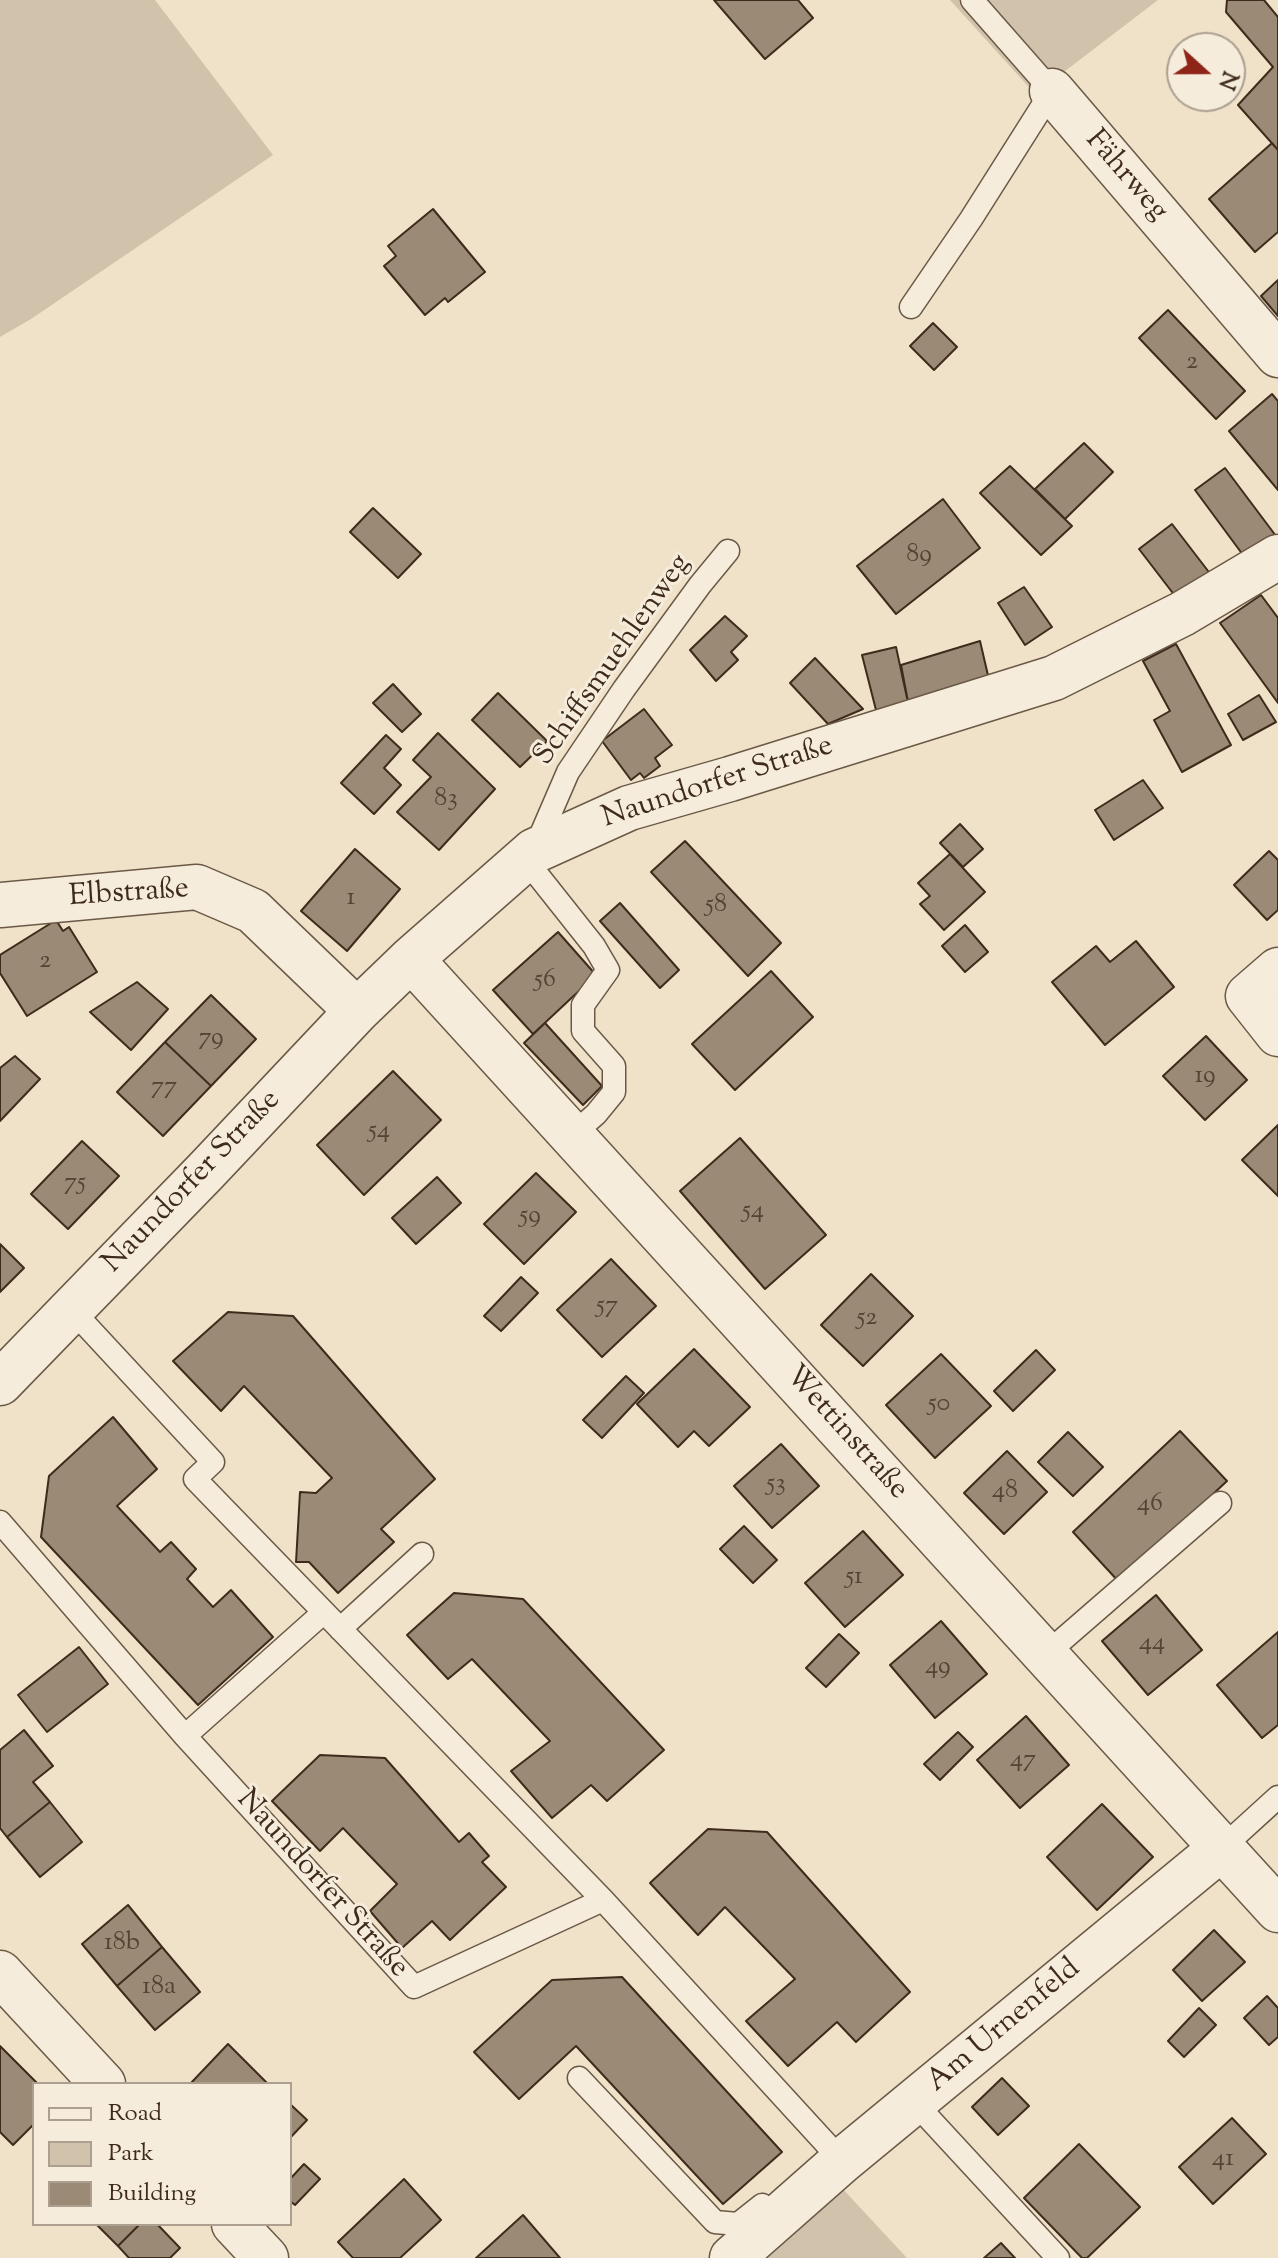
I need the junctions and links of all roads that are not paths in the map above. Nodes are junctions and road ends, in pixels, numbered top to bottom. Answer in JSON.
{"nodes":[{"id":1,"x":972,"y":0,"type":"edge"},
{"id":2,"x":1052,"y":91,"type":"junction"},
{"id":3,"x":911,"y":307,"type":"dead end"},
{"id":4,"x":1278,"y":355,"type":"edge"},
{"id":5,"x":728,"y":551,"type":"dead end"},
{"id":6,"x":1278,"y":557,"type":"edge"},
{"id":7,"x":530,"y":855,"type":"junction"},
{"id":8,"x":0,"y":905,"type":"edge"},
{"id":9,"x":411,"y":959,"type":"junction"},
{"id":10,"x":1278,"y":970,"type":"edge"},
{"id":11,"x":357,"y":1011,"type":"junction"},
{"id":12,"x":1278,"y":1034,"type":"edge"},
{"id":13,"x":572,"y":1135,"type":"junction"},
{"id":14,"x":71,"y":1309,"type":"junction"},
{"id":15,"x":0,"y":1383,"type":"edge"},
{"id":16,"x":1220,"y":1503,"type":"dead end"},
{"id":17,"x":0,"y":1522,"type":"edge"},
{"id":18,"x":422,"y":1554,"type":"dead end"},
{"id":19,"x":324,"y":1612,"type":"junction"},
{"id":20,"x":340,"y":1629,"type":"junction"},
{"id":21,"x":1046,"y":1654,"type":"junction"},
{"id":22,"x":185,"y":1736,"type":"junction"},
{"id":23,"x":1278,"y":1797,"type":"edge"},
{"id":24,"x":1223,"y":1847,"type":"junction"},
{"id":25,"x":603,"y":1900,"type":"junction"},
{"id":26,"x":1278,"y":1910,"type":"edge"},
{"id":27,"x":0,"y":1973,"type":"edge"},
{"id":28,"x":579,"y":2078,"type":"dead end"},
{"id":29,"x":101,"y":2082,"type":"edge"},
{"id":30,"x":914,"y":2102,"type":"junction"},
{"id":31,"x":836,"y":2154,"type":"junction"},
{"id":32,"x":236,"y":2226,"type":"edge"},
{"id":33,"x":266,"y":2258,"type":"edge"},
{"id":34,"x":732,"y":2258,"type":"edge"},
{"id":35,"x":1058,"y":2258,"type":"edge"}],
"edges":[{"from":1,"to":2,"type":"lane","name":"Fährweg"},
{"from":2,"to":3,"type":"lane"},
{"from":2,"to":4,"type":"street","name":"Fährweg"},
{"from":5,"to":7,"type":"lane","name":"Schiffsmuehlenweg"},
{"from":6,"to":7,"type":"street","name":"Naundorfer Straße"},
{"from":7,"to":9,"type":"street","name":"Naundorfer Straße"},
{"from":7,"to":13,"type":"lane"},
{"from":8,"to":11,"type":"street","name":"Elbstraße"},
{"from":9,"to":11,"type":"street","name":"Naundorfer Straße"},
{"from":9,"to":13,"type":"street","name":"Wettinstraße"},
{"from":10,"to":12,"type":"street"},
{"from":11,"to":14,"type":"street","name":"Naundorfer Straße"},
{"from":13,"to":21,"type":"street","name":"Wettinstraße"},
{"from":14,"to":15,"type":"street","name":"Naundorfer Straße"},
{"from":14,"to":19,"type":"lane"},
{"from":16,"to":21,"type":"lane"},
{"from":17,"to":22,"type":"lane","name":"Naundorfer Straße"},
{"from":18,"to":20,"type":"lane"},
{"from":19,"to":20,"type":"lane"},
{"from":19,"to":22,"type":"lane"},
{"from":20,"to":25,"type":"lane"},
{"from":21,"to":24,"type":"street","name":"Wettinstraße"},
{"from":22,"to":25,"type":"lane","name":"Naundorfer Straße"},
{"from":23,"to":24,"type":"lane","name":"Am Urnenfeld"},
{"from":24,"to":26,"type":"street","name":"Wettinstraße"},
{"from":24,"to":30,"type":"street","name":"Am Urnenfeld"},
{"from":25,"to":31,"type":"lane"},
{"from":27,"to":29,"type":"street"},
{"from":28,"to":31,"type":"lane"},
{"from":30,"to":31,"type":"street","name":"Am Urnenfeld"},
{"from":30,"to":35,"type":"lane"},
{"from":31,"to":34,"type":"street","name":"Am Urnenfeld"},
{"from":32,"to":33,"type":"street"}]}
